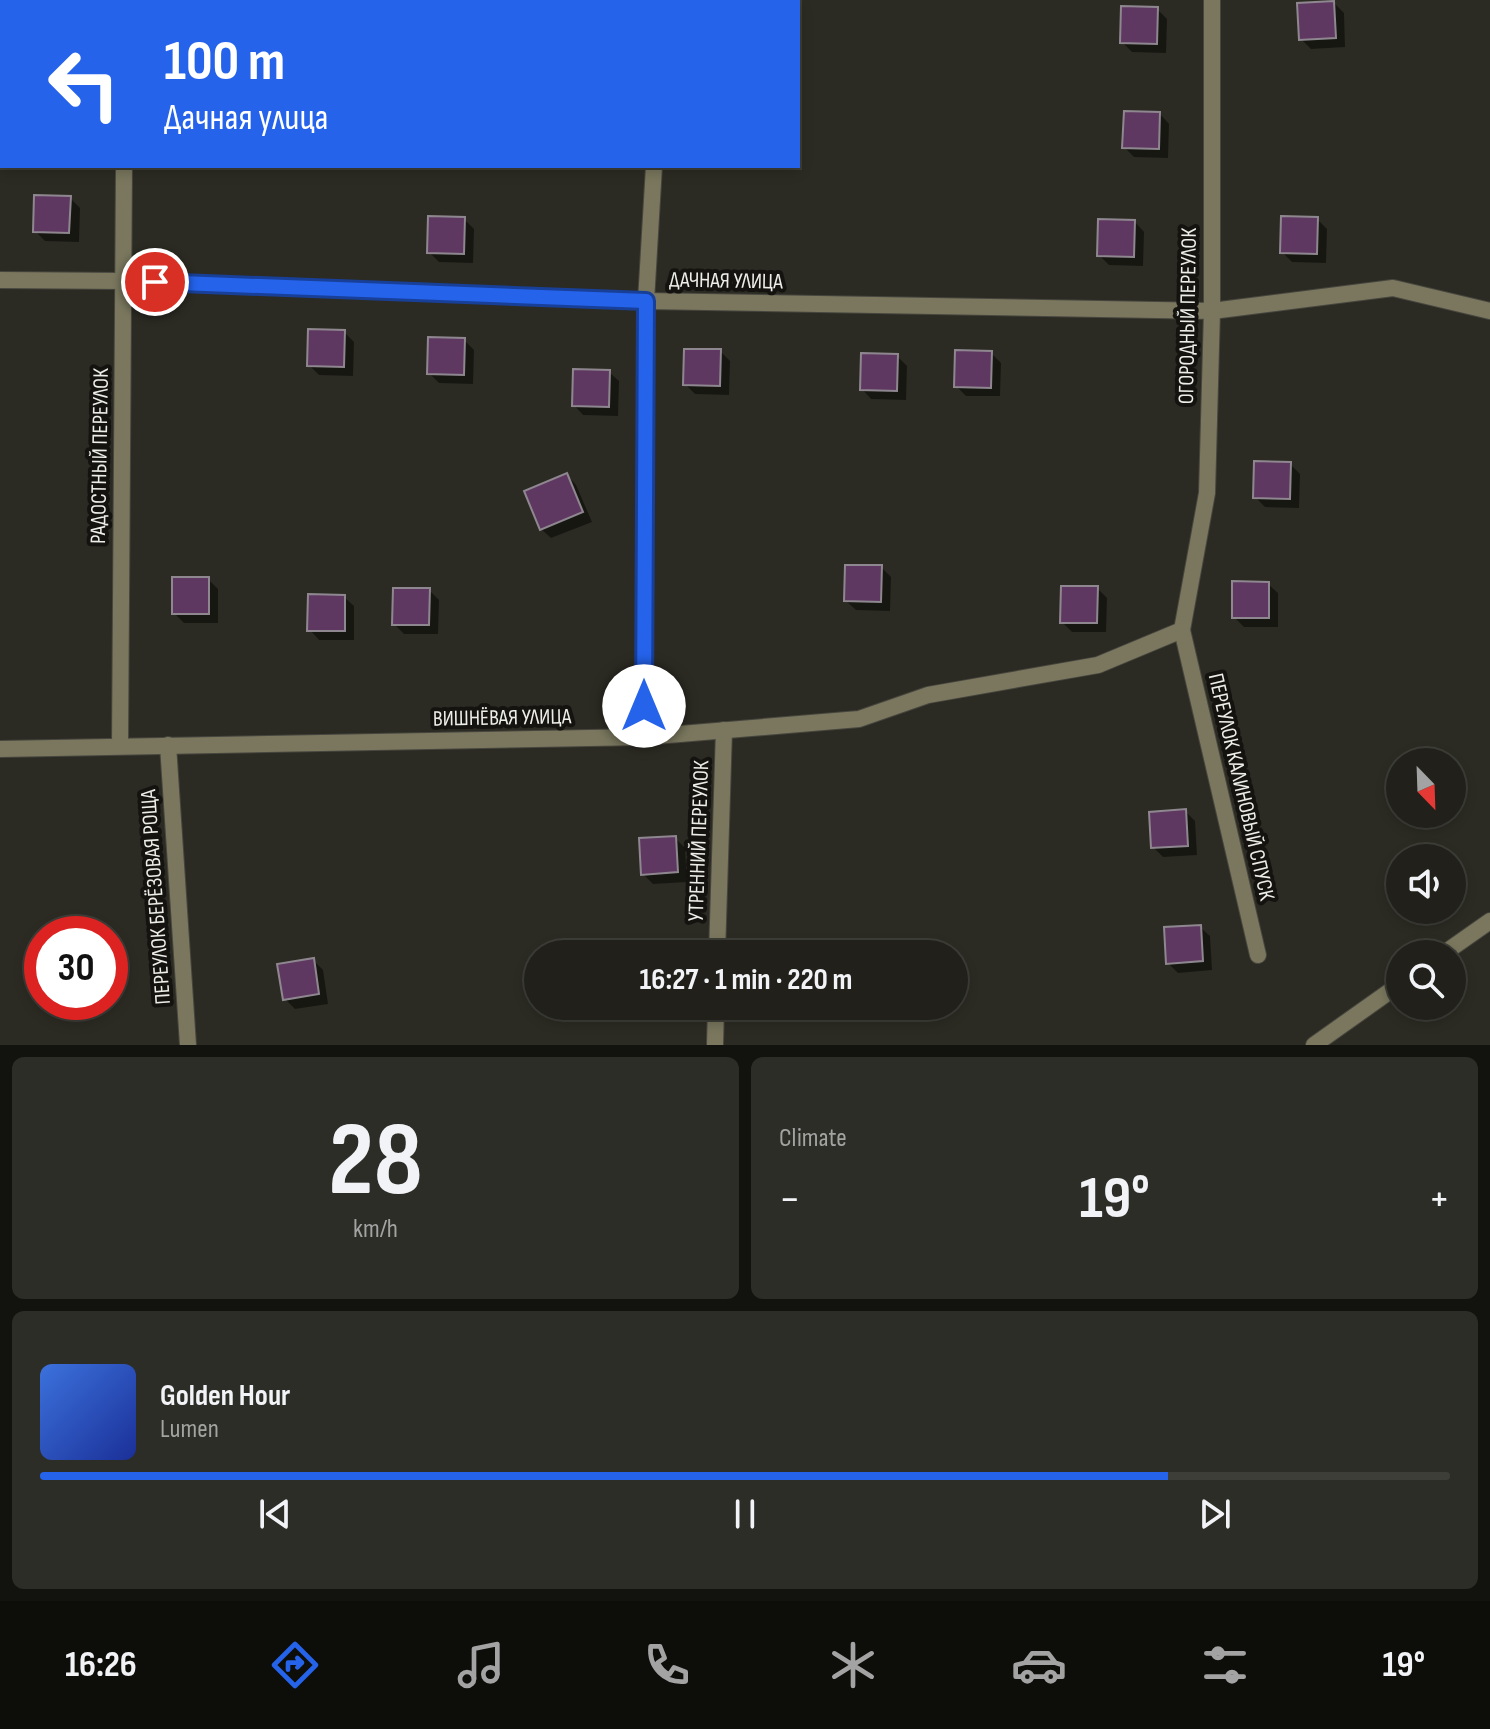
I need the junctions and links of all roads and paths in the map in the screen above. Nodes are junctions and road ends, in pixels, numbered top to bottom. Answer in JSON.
{"nodes":[{"id":1,"x":1212,"y":0,"type":"edge"},
{"id":2,"x":124,"y":168,"type":"edge"},
{"id":3,"x":654,"y":168,"type":"edge"},
{"id":4,"x":0,"y":280,"type":"edge"},
{"id":5,"x":124,"y":281,"type":"junction"},
{"id":6,"x":646,"y":301,"type":"junction"},
{"id":7,"x":1212,"y":311,"type":"junction"},
{"id":8,"x":1490,"y":311,"type":"edge"},
{"id":9,"x":1182,"y":630,"type":"junction"},
{"id":10,"x":724,"y":730,"type":"junction"},
{"id":11,"x":644,"y":737,"type":"junction"},
{"id":12,"x":168,"y":745,"type":"junction"},
{"id":13,"x":120,"y":746,"type":"junction"},
{"id":14,"x":0,"y":749,"type":"edge"},
{"id":15,"x":1490,"y":921,"type":"edge"},
{"id":16,"x":717,"y":940,"type":"edge"},
{"id":17,"x":1463,"y":940,"type":"edge"},
{"id":18,"x":1258,"y":955,"type":"dead end"},
{"id":19,"x":1386,"y":994,"type":"edge"},
{"id":20,"x":716,"y":1020,"type":"edge"},
{"id":21,"x":188,"y":1045,"type":"edge"},
{"id":22,"x":715,"y":1045,"type":"edge"},
{"id":23,"x":1314,"y":1045,"type":"edge"}],
"edges":[{"from":1,"to":7,"type":"street","name":"ОГОРОДНЫЙ ПЕРЕУЛОК"},
{"from":2,"to":5,"type":"street","name":"РАДОСТНЫЙ ПЕРЕУЛОК"},
{"from":3,"to":6,"type":"street"},
{"from":4,"to":5,"type":"street","name":"ДАЧНАЯ УЛИЦА"},
{"from":5,"to":6,"type":"street","name":"ДАЧНАЯ УЛИЦА"},
{"from":5,"to":13,"type":"street","name":"РАДОСТНЫЙ ПЕРЕУЛОК"},
{"from":6,"to":7,"type":"street","name":"ДАЧНАЯ УЛИЦА"},
{"from":6,"to":11,"type":"street"},
{"from":7,"to":8,"type":"street","name":"ДАЧНАЯ УЛИЦА"},
{"from":7,"to":9,"type":"street","name":"ОГОРОДНЫЙ ПЕРЕУЛОК"},
{"from":9,"to":10,"type":"street","name":"ВИШНЁВАЯ УЛИЦА"},
{"from":9,"to":18,"type":"street","name":"ПЕРЕУЛОК КАЛИНОВЫЙ СПУСК"},
{"from":10,"to":11,"type":"street","name":"ВИШНЁВАЯ УЛИЦА"},
{"from":10,"to":16,"type":"street","name":"УТРЕННИЙ ПЕРЕУЛОК"},
{"from":11,"to":12,"type":"street","name":"ВИШНЁВАЯ УЛИЦА"},
{"from":12,"to":13,"type":"street","name":"ВИШНЁВАЯ УЛИЦА"},
{"from":12,"to":21,"type":"street","name":"ПЕРЕУЛОК БЕРЁЗОВАЯ РОЩА"},
{"from":13,"to":14,"type":"street","name":"ВИШНЁВАЯ УЛИЦА"},
{"from":15,"to":17,"type":"street"},
{"from":19,"to":23,"type":"street"},
{"from":20,"to":22,"type":"street"}]}
